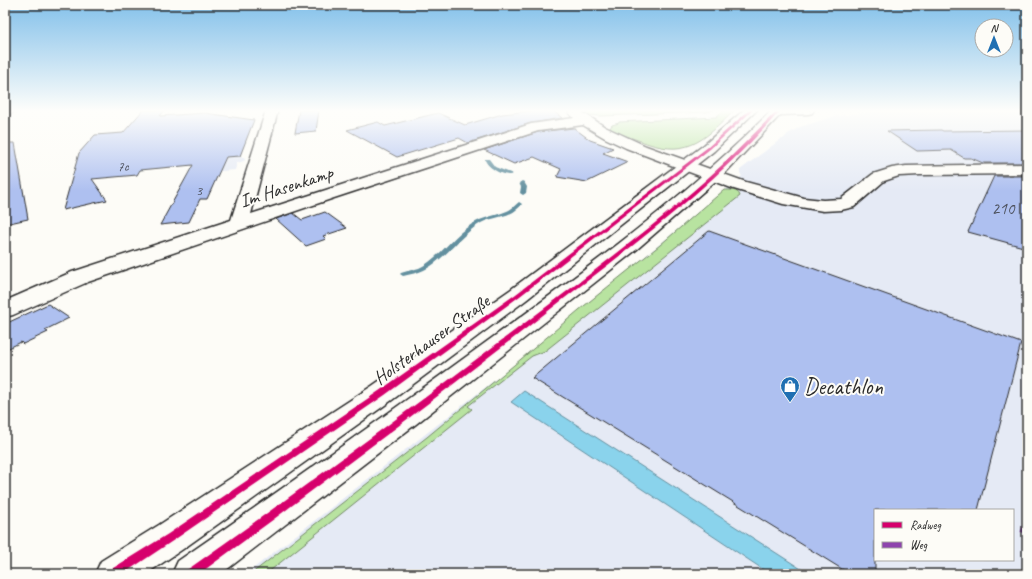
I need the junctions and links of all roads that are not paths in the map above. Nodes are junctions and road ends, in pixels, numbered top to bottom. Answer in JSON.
{"nodes":[{"id":1,"x":264,"y":137,"type":"edge"},
{"id":2,"x":505,"y":137,"type":"edge"},
{"id":3,"x":615,"y":137,"type":"edge"},
{"id":4,"x":721,"y":137,"type":"edge"},
{"id":5,"x":753,"y":137,"type":"edge"},
{"id":6,"x":686,"y":166,"type":"junction"},
{"id":7,"x":1027,"y":169,"type":"edge"},
{"id":8,"x":714,"y":176,"type":"junction"},
{"id":9,"x":239,"y":224,"type":"junction"},
{"id":10,"x":5,"y":310,"type":"edge"},
{"id":11,"x":114,"y":574,"type":"edge"},
{"id":12,"x":191,"y":574,"type":"edge"}],
"edges":[{"from":1,"to":9,"type":"street"},
{"from":2,"to":9,"type":"street","name":"Im Hasenkamp"},
{"from":3,"to":6,"type":"street"},
{"from":4,"to":6,"type":"street","name":"Holsterhauser Straße"},
{"from":5,"to":8,"type":"street"},
{"from":6,"to":8,"type":"street"},
{"from":6,"to":11,"type":"street","name":"Holsterhauser Straße"},
{"from":7,"to":8,"type":"street"},
{"from":8,"to":12,"type":"street"},
{"from":9,"to":10,"type":"street","name":"Im Hasenkamp"}]}
